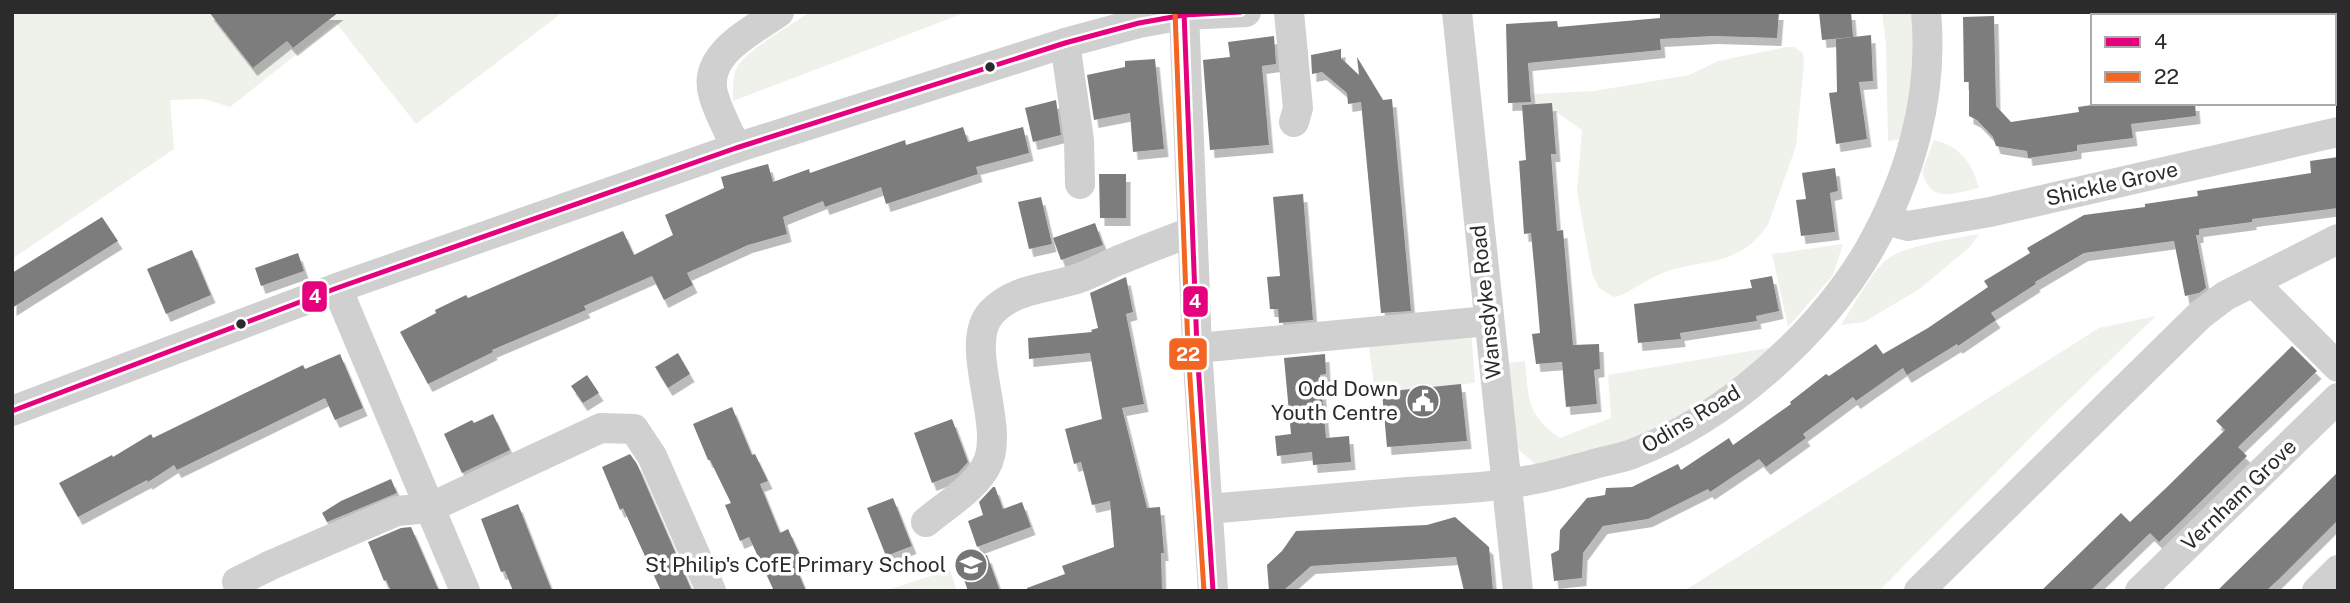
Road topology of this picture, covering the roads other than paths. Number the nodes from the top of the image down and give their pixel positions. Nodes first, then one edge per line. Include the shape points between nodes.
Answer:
1 (779, 12) edge
2 (1246, 12) edge
3 (1289, 12) edge
4 (1457, 12) edge
5 (1926, 12) edge
6 (1184, 14) edge
7 (1065, 43) junction
8 (1294, 122) dead end
9 (2338, 132) edge
10 (736, 148) junction
11 (1080, 184) dead end
12 (1886, 220) junction
13 (1192, 232) junction
14 (2338, 239) edge
15 (2253, 282) junction
16 (337, 288) junction
17 (1488, 321) junction
18 (1197, 348) junction
19 (2338, 367) edge
20 (2338, 398) edge
21 (12, 411) edge
22 (1506, 484) junction
23 (429, 508) junction
24 (1208, 509) junction
25 (926, 522) dead end
26 (2338, 570) edge
27 (237, 582) dead end
28 (465, 591) edge
29 (711, 591) edge
30 (1213, 591) edge
31 (1518, 591) edge
32 (1919, 591) edge
33 (2140, 591) edge
34 (2316, 591) edge

1 - 10 street via 719,57 710,79
2 - 6 street
3 - 8 street via 1298,108
4 - 17 street, Wansdyke Road
5 - 12 street, Odins Road via 1926,77 1918,126 1909,164
6 - 7 street
6 - 13 street
7 - 10 street
7 - 11 street via 1079,140
9 - 12 street, Shickle Grove via 1979,214 1908,226
10 - 16 street
12 - 22 street, Odins Road via 1834,301 1797,344 1748,386 1668,437 1631,454
13 - 18 street
13 - 25 street via 1074,280 1021,293 990,315 982,341 991,455 975,480
14 - 15 street
15 - 19 street
15 - 32 street via 2200,315
16 - 21 street
16 - 23 street
17 - 18 street
17 - 22 street, Wansdyke Road
18 - 24 street
20 - 33 street, Vernham Grove
22 - 24 street, Odins Road
22 - 31 street, Wansdyke Road
23 - 27 street via 397,511
23 - 28 street
23 - 29 street via 601,428 634,429 652,456
24 - 30 street
26 - 34 street

